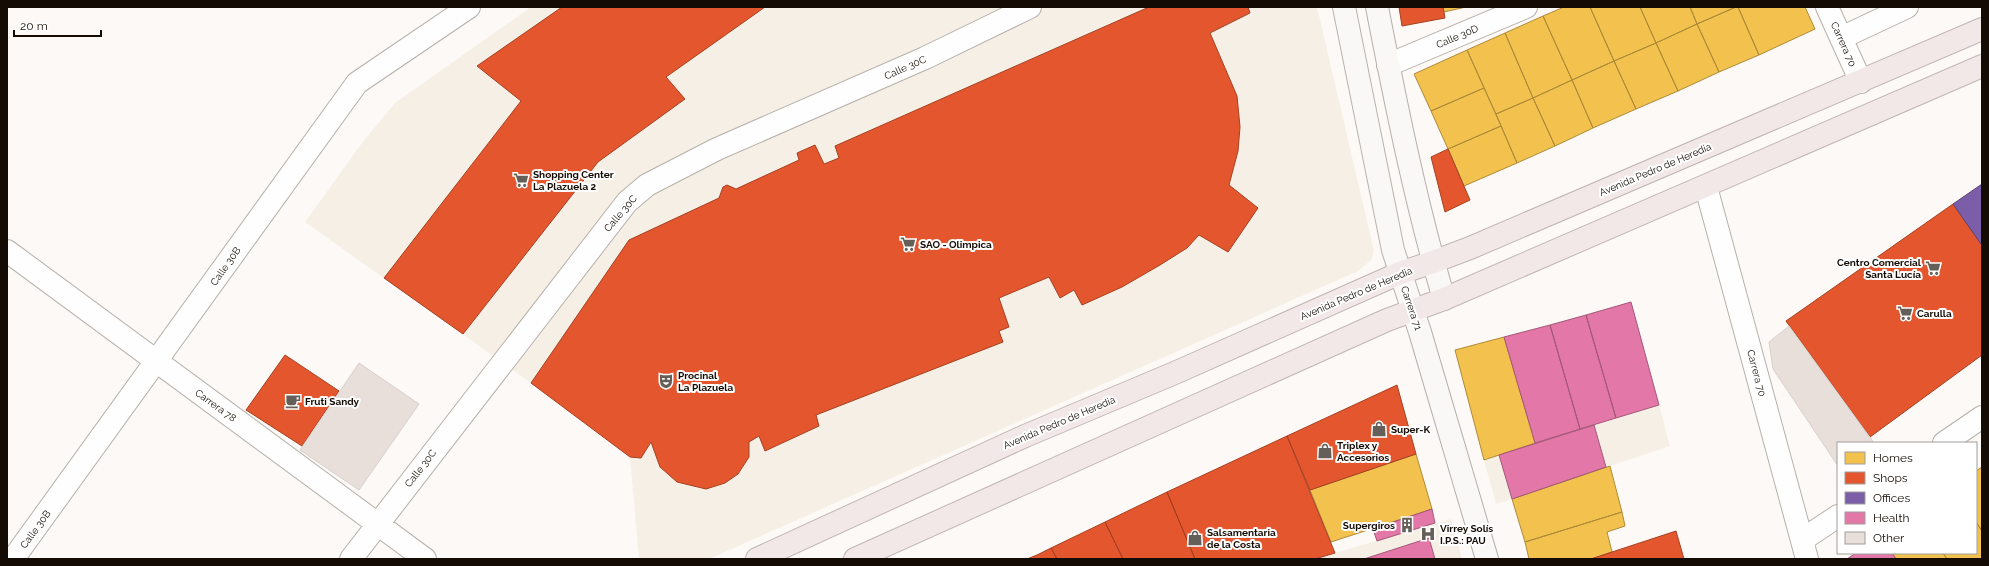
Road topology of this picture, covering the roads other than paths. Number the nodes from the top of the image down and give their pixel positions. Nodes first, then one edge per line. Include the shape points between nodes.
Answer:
1 (469, 7) edge
2 (1030, 7) edge
3 (1344, 7) edge
4 (1378, 7) edge
5 (1526, 7) edge
6 (1827, 7) edge
7 (1907, 7) edge
8 (1982, 29) edge
9 (1841, 38) junction
10 (1388, 65) junction
11 (1982, 66) edge
12 (1860, 82) junction
13 (1706, 187) junction
14 (7, 251) edge
15 (1433, 262) junction
16 (1400, 273) junction
17 (1444, 299) junction
18 (1413, 311) junction
19 (157, 361) junction
20 (1982, 417) edge
21 (1945, 442) edge
22 (1837, 517) edge
23 (377, 523) junction
24 (1804, 549) edge
25 (13, 559) edge
26 (351, 559) edge
27 (425, 559) edge
28 (757, 559) edge
29 (855, 559) edge
30 (1487, 559) edge

1 - 19 street, Calle 30B via 357,83
2 - 23 street, Calle 30C via 925,58 717,149 647,185 626,202
3 - 16 street, Carrera 71 via 1393,250
4 - 10 street
5 - 10 street, Calle 30D
6 - 9 street, Carrera 70
7 - 9 street
8 - 12 highway, Avenida Pedro de Heredia
9 - 12 street, Carrera 70
10 - 15 street
11 - 13 highway
12 - 15 highway, Avenida Pedro de Heredia
13 - 17 highway
13 - 24 street, Carrera 70
14 - 19 street, Carrera 78
15 - 16 highway, Avenida Pedro de Heredia
15 - 17 street
16 - 18 street, Carrera 71
16 - 28 highway, Avenida Pedro de Heredia via 1025,436
17 - 18 highway
18 - 29 highway via 1380,323
18 - 30 street, Carrera 71
19 - 23 street, Carrera 78
19 - 25 street, Calle 30B
20 - 21 street
22 - 24 street
23 - 26 street, Calle 30C
23 - 27 street, Carrera 78

